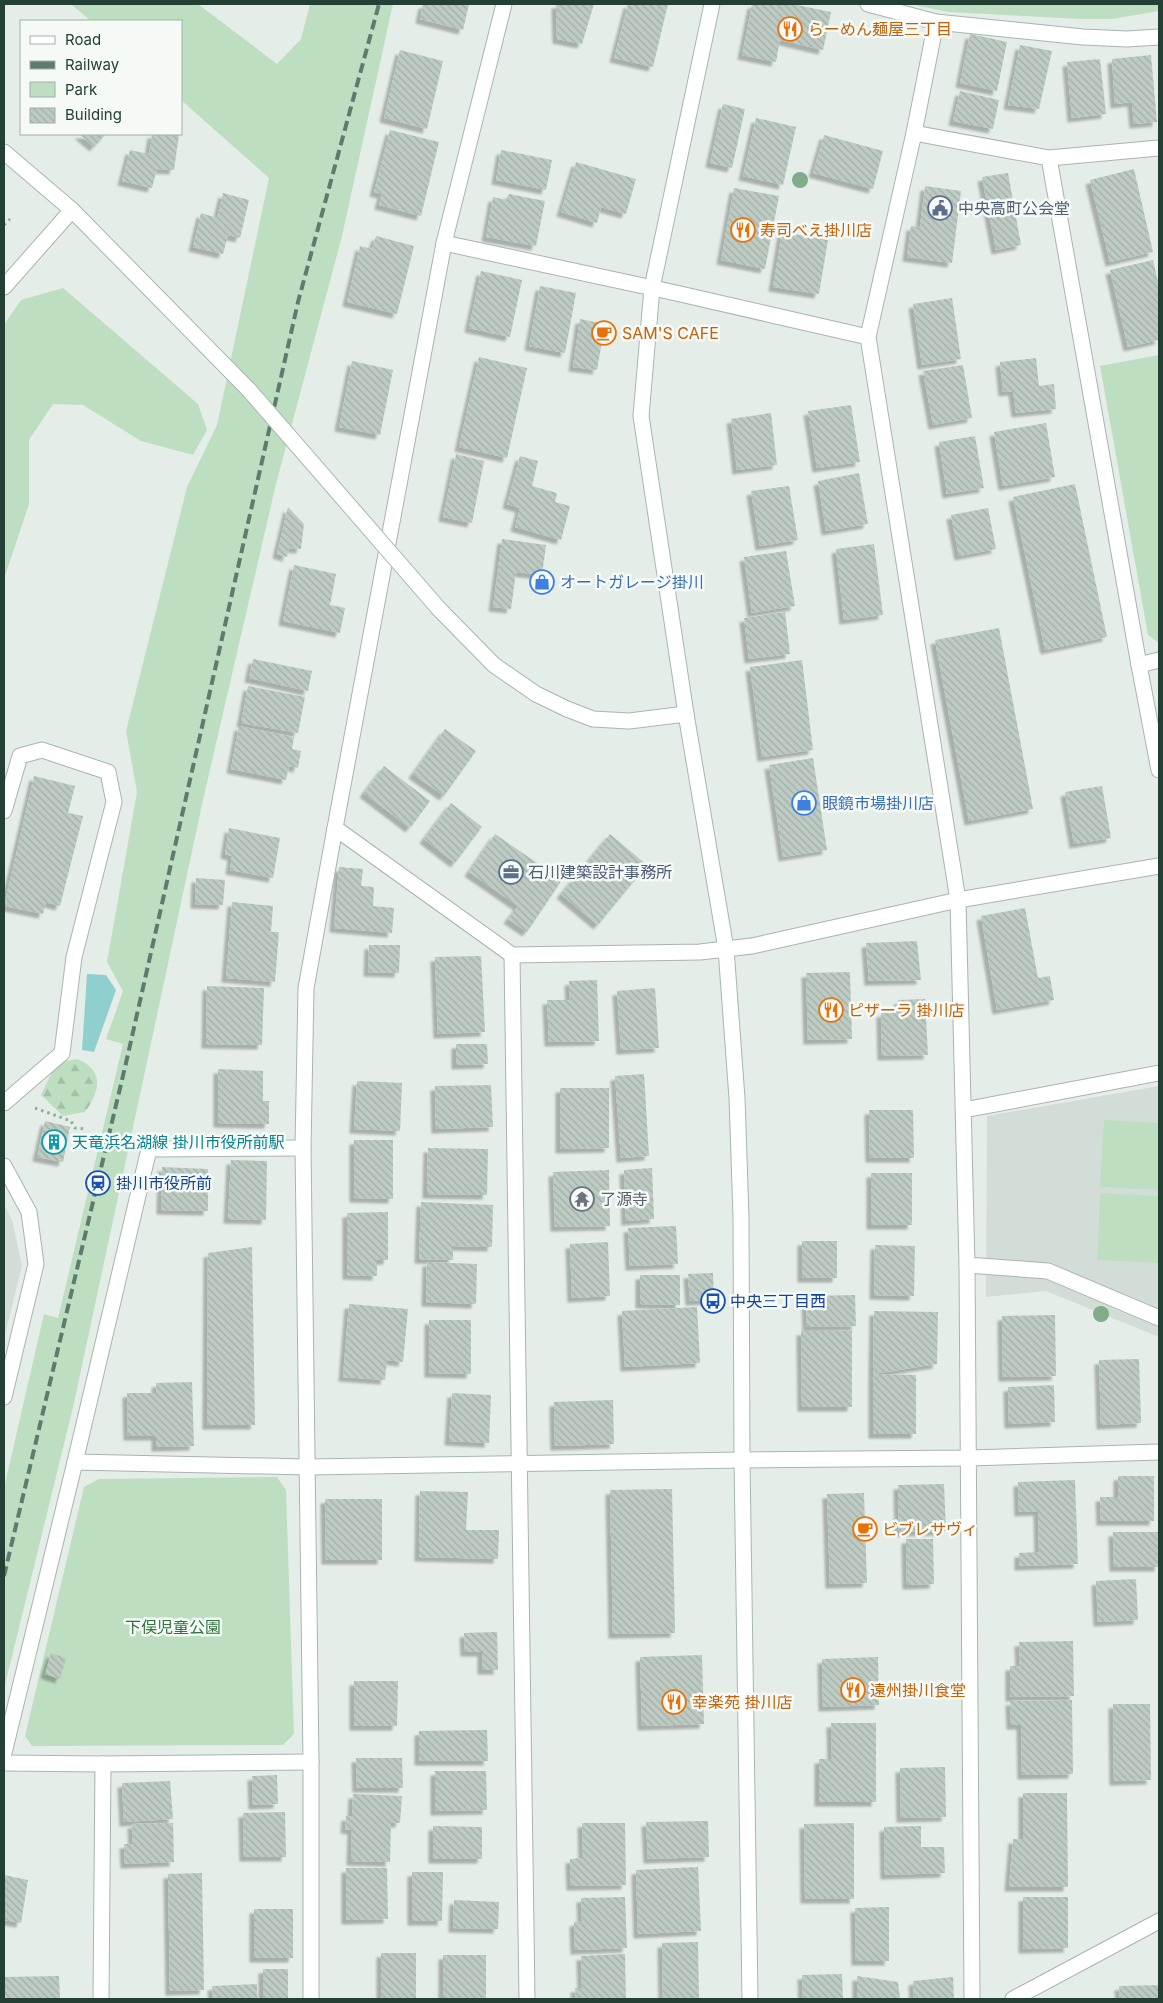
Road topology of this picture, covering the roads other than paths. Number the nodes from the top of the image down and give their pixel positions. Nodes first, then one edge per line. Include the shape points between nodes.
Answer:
1 (504, 4) edge
2 (712, 4) edge
3 (868, 4) edge
4 (936, 22) junction
5 (1159, 38) edge
6 (914, 133) junction
7 (1159, 148) edge
8 (4, 152) edge
9 (1049, 158) junction
10 (72, 210) junction
11 (444, 243) junction
12 (4, 287) edge
13 (652, 288) junction
14 (868, 337) junction
15 (1159, 660) edge
16 (1138, 665) junction
17 (686, 714) junction
18 (1159, 770) edge
19 (4, 811) edge
20 (336, 828) junction
21 (1158, 870) edge
22 (958, 900) junction
23 (726, 949) junction
24 (512, 955) junction
25 (1159, 1073) edge
26 (4, 1103) edge
27 (964, 1110) junction
28 (303, 1148) junction
29 (4, 1166) edge
30 (967, 1265) junction
31 (1159, 1318) edge
32 (4, 1397) edge
33 (1159, 1452) edge
34 (969, 1458) junction
35 (742, 1460) junction
36 (75, 1462) junction
37 (519, 1463) junction
38 (308, 1467) junction
39 (4, 1754) edge
40 (311, 1762) junction
41 (4, 1763) edge
42 (103, 1764) junction
43 (1159, 1921) edge
44 (101, 1999) edge
45 (310, 1999) edge
46 (527, 1999) edge
47 (750, 1999) edge
48 (972, 1999) edge
49 (1012, 1999) edge

1 - 11 street
2 - 13 street
3 - 4 street
4 - 5 street via 1083,37
4 - 6 street
6 - 9 street
6 - 14 street
7 - 9 street
8 - 10 street
9 - 16 street
10 - 12 street
10 - 17 street, bridge via 250,390 439,609 494,666 536,694 593,718 629,721
11 - 13 street
11 - 20 street
13 - 14 street
13 - 17 street via 641,416
14 - 22 street
15 - 16 street
16 - 18 street
17 - 23 street
19 - 26 street via 20,756 42,750 108,772 114,802 74,957 62,1053
20 - 24 street
20 - 28 street via 306,988
21 - 22 street
22 - 23 street
22 - 27 street
23 - 24 street
23 - 35 street via 737,1098
24 - 37 street
25 - 27 street
27 - 30 street
28 - 36 street via 148,1149
28 - 38 street
29 - 32 street via 29,1212 36,1264
30 - 31 street via 1048,1271
30 - 34 street
33 - 34 street
34 - 35 street
34 - 48 street
35 - 37 street
35 - 47 street
36 - 38 street
36 - 39 street
37 - 38 street
37 - 46 street
38 - 40 street
40 - 42 street
40 - 45 street
41 - 42 street
42 - 44 street
43 - 49 street

